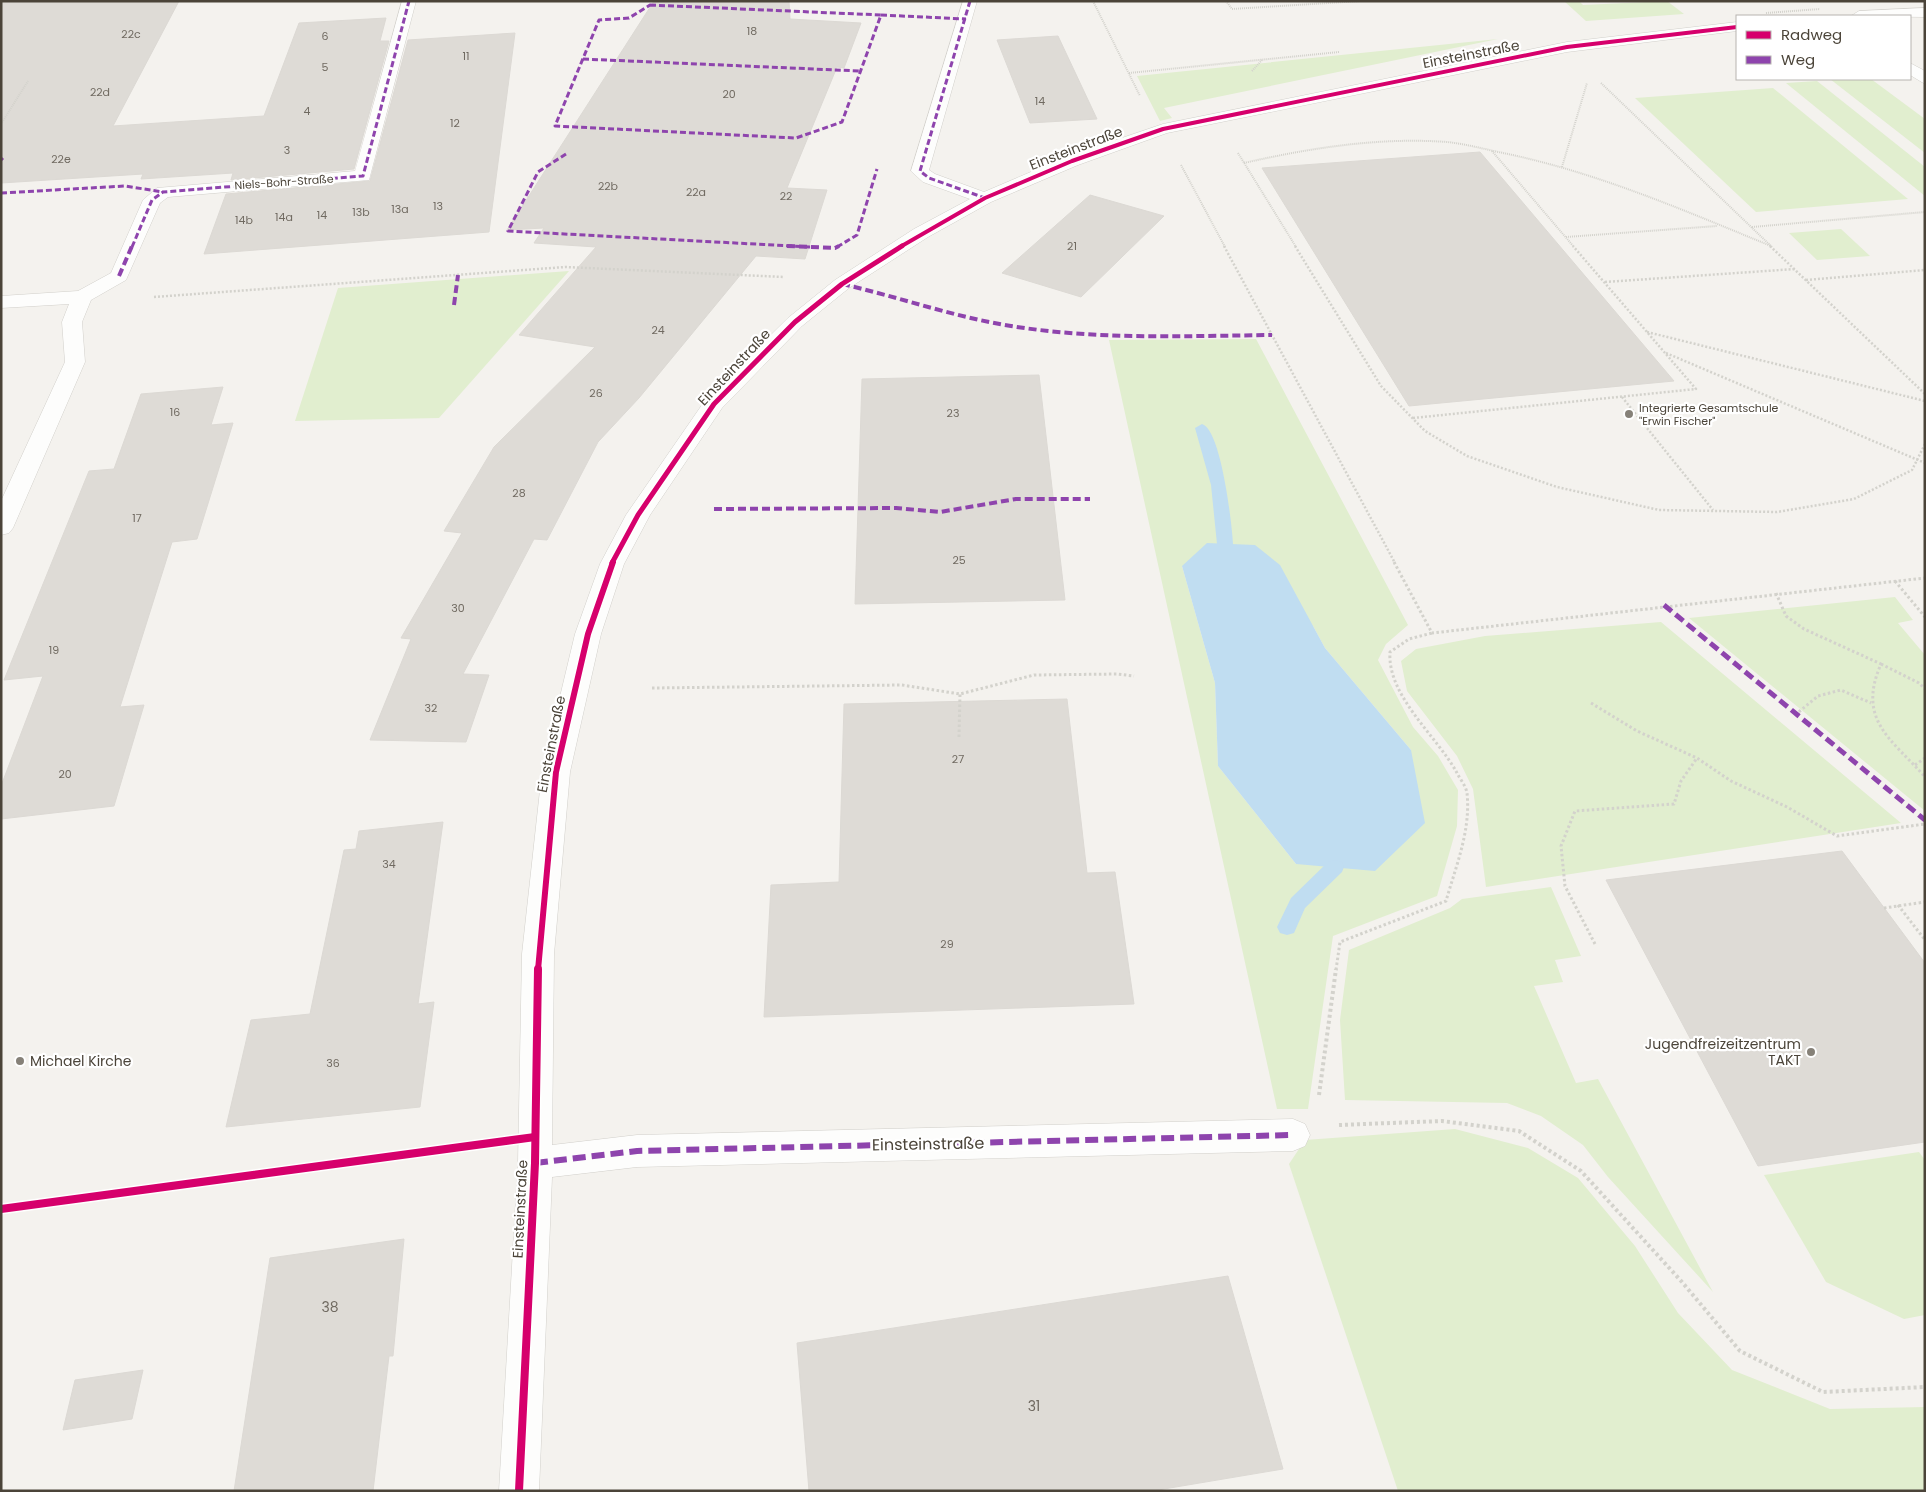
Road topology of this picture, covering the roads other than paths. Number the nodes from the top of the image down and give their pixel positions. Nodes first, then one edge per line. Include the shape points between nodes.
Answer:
1 (409, 1) edge
2 (970, 1) edge
3 (1925, 12) edge
4 (1876, 15) edge
5 (1736, 27) edge
6 (1911, 69) edge
7 (1925, 79) edge
8 (984, 198) junction
9 (82, 297) junction
10 (1, 302) edge
11 (1, 528) edge
12 (1304, 1130) road end
13 (535, 1163) junction
14 (519, 1491) edge

1 - 9 street, Niels-Bohr-Straße via 363,176 163,192 152,200 118,276
2 - 8 street via 920,171 929,178
3 - 4 street
5 - 8 street, Einsteinstraße via 1567,47 1162,129 1072,161
6 - 7 street
8 - 13 street, Einsteinstraße via 921,233 842,284 794,322 714,404 638,515 612,564 588,634 556,772 538,954
9 - 10 street, Niels-Bohr-Straße
9 - 11 street via 72,322 75,362
12 - 13 street, Einsteinstraße via 637,1151
13 - 14 street, Einsteinstraße

